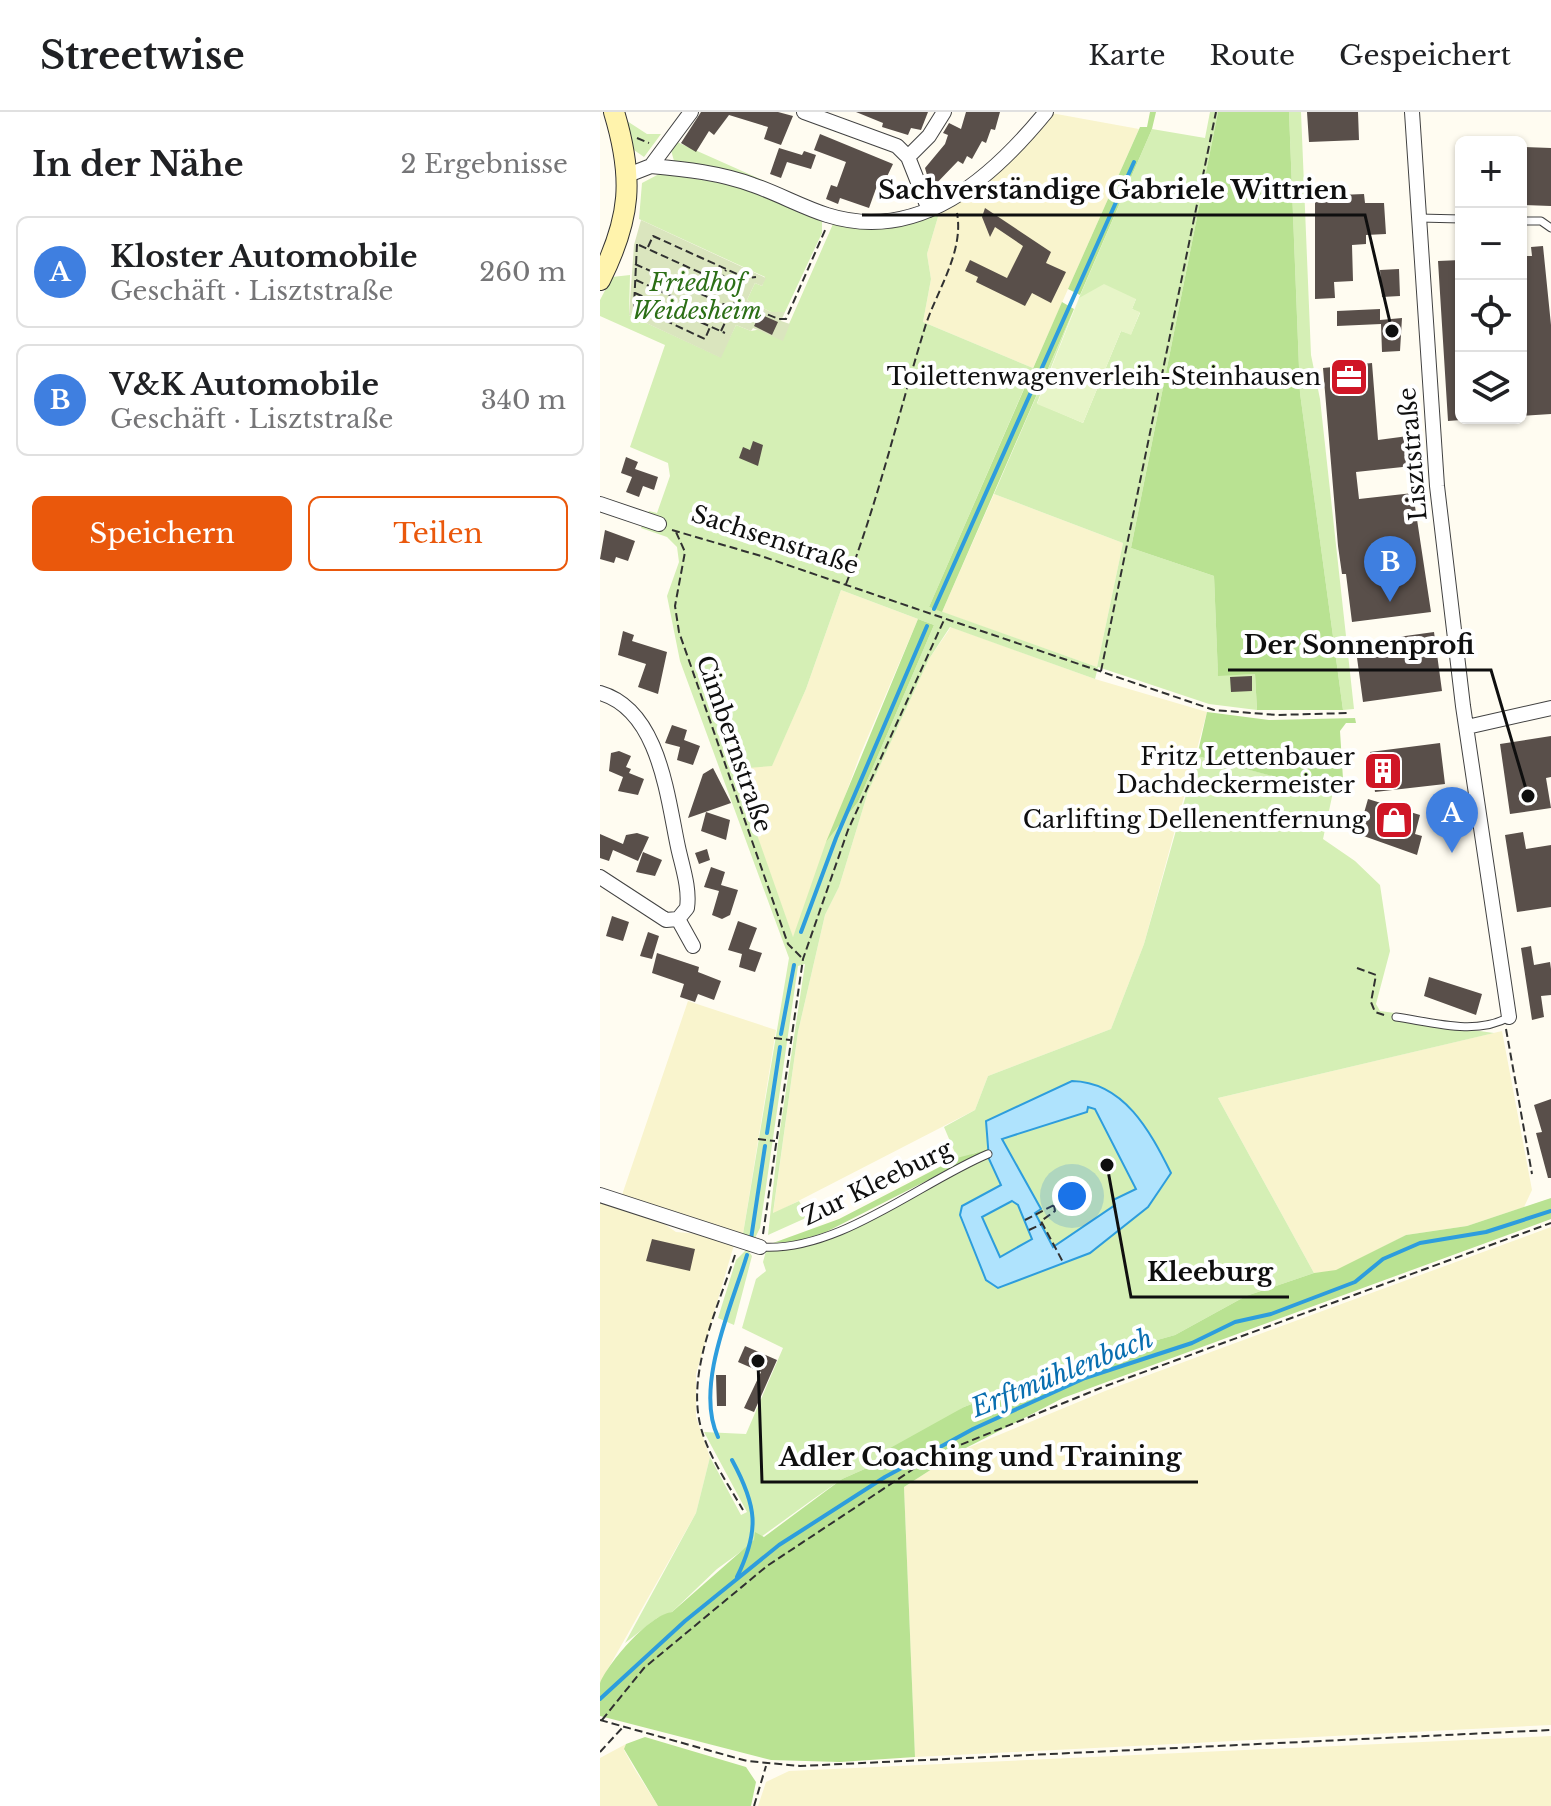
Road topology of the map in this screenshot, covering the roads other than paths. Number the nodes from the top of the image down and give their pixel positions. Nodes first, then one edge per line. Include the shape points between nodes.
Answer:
1 (691, 112) edge
2 (804, 112) edge
3 (944, 112) edge
4 (1046, 112) edge
5 (1412, 112) edge
6 (613, 117) edge
7 (908, 157) junction
8 (651, 166) junction
9 (628, 175) junction
10 (929, 210) junction
11 (1417, 218) junction
12 (1455, 219) edge
13 (1527, 221) edge
14 (1551, 228) edge
15 (600, 280) edge
16 (600, 504) edge
17 (659, 524) road end
18 (600, 693) edge
19 (1551, 708) edge
20 (1467, 727) junction
21 (600, 877) edge
22 (678, 919) junction
23 (693, 946) dead end
24 (1396, 1017) road end
25 (1509, 1017) joint
26 (988, 1154) dead end
27 (600, 1195) edge
28 (760, 1247) joint

1 - 8 street
2 - 7 street via 897,146
3 - 7 street
4 - 10 street via 1000,164
5 - 11 street, Lisztstraße
6 - 9 street
7 - 10 street
8 - 9 street
8 - 10 street via 732,179 829,216 878,222
9 - 15 street via 628,240
11 - 12 lane
11 - 20 street, Lisztstraße via 1437,486
13 - 14 lane
16 - 17 street, Sachsenstraße
18 - 22 street via 634,714 656,759 688,897
19 - 20 street
20 - 25 street, Lisztstraße
21 - 22 street via 660,918
22 - 23 street
24 - 25 lane via 1469,1027
26 - 28 lane, Zur Kleeburg via 845,1228 804,1243
27 - 28 street, Zur Kleeburg

